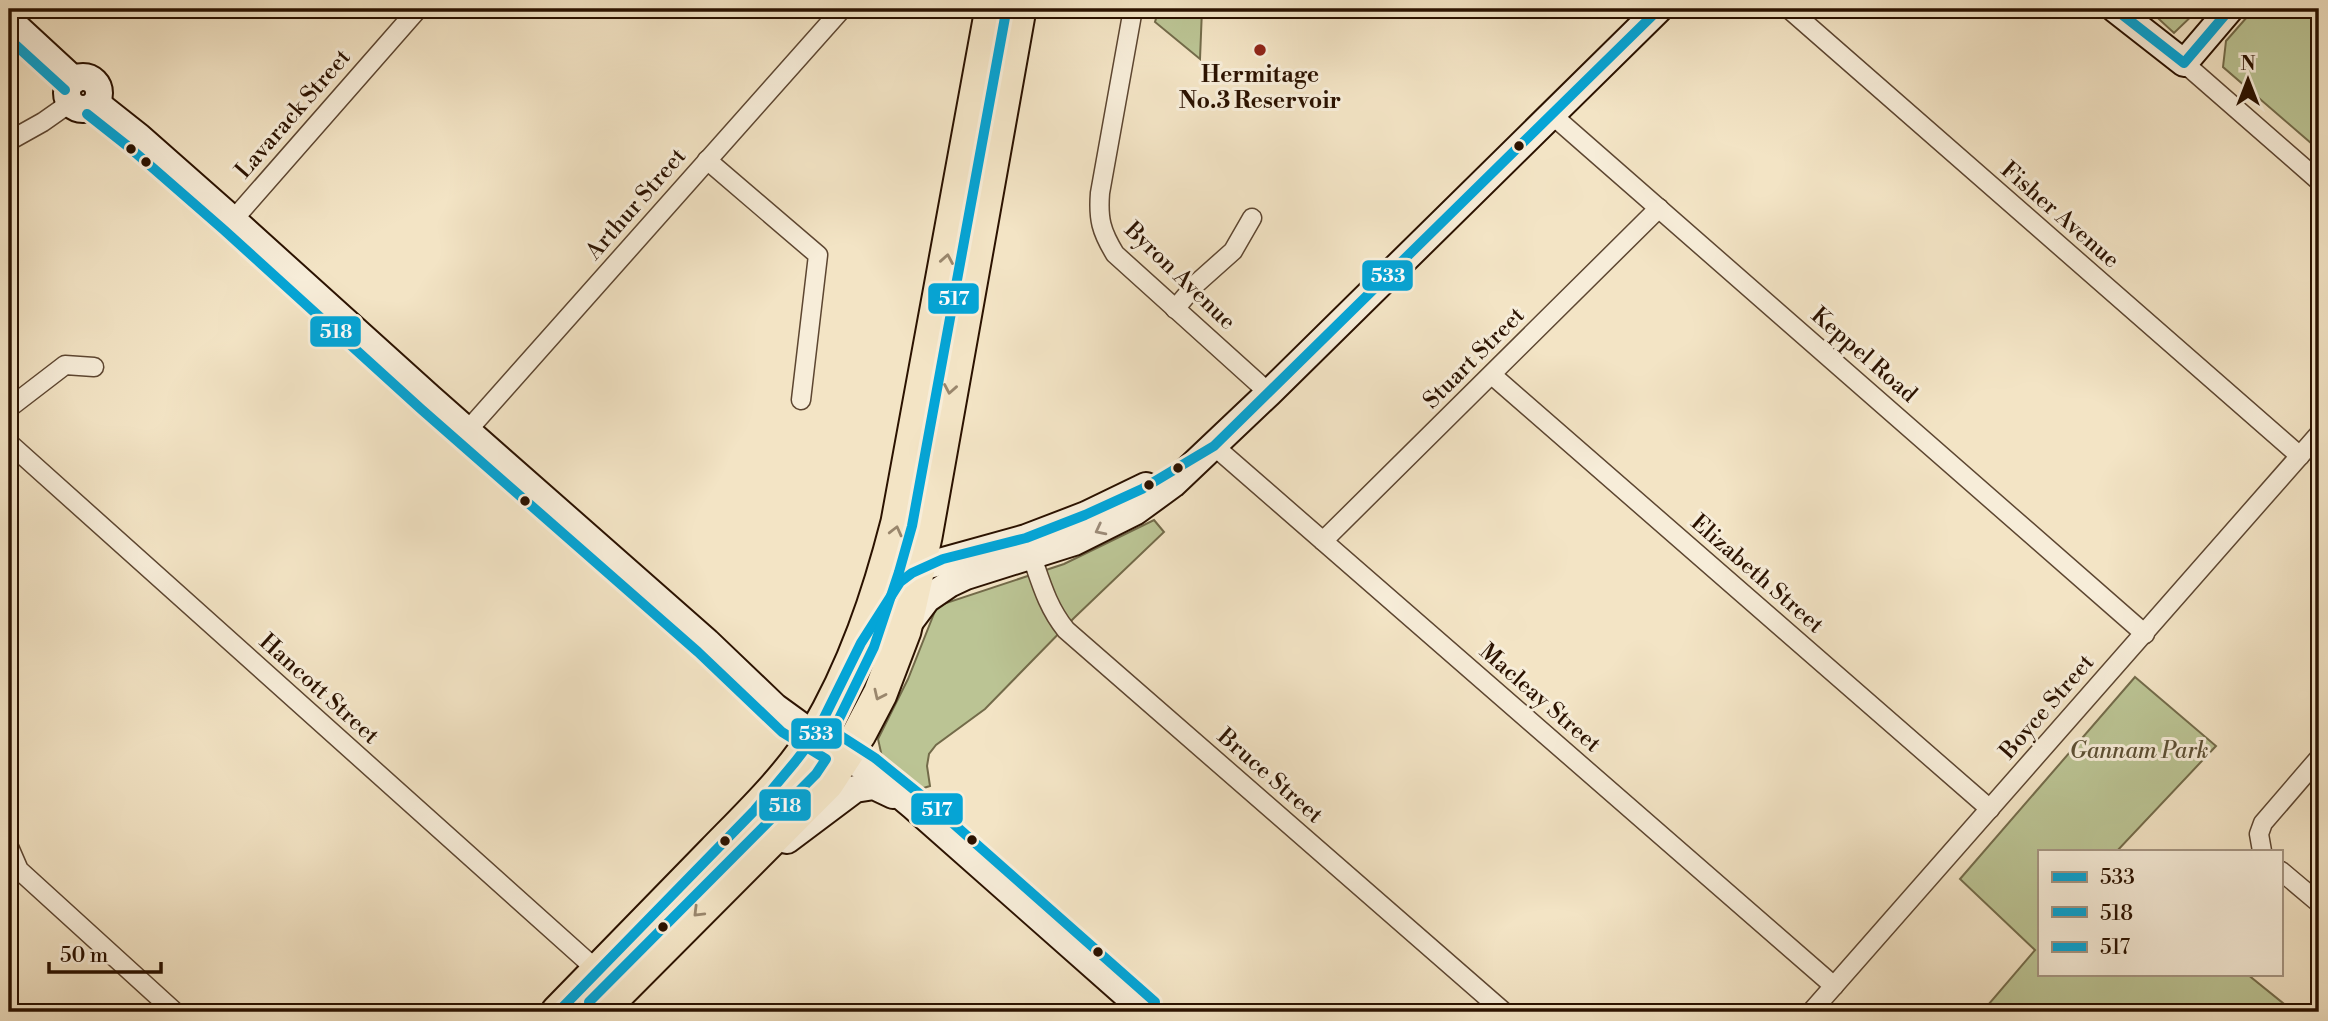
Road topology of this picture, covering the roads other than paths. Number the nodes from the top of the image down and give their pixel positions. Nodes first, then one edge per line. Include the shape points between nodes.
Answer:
1 (418, 9) edge
2 (842, 9) edge
3 (992, 9) edge
4 (1019, 9) edge
5 (1133, 9) edge
6 (1658, 9) edge
7 (1789, 9) edge
8 (2115, 9) edge
9 (2212, 9) edge
10 (2230, 9) edge
11 (9, 20) edge
12 (2178, 59) junction
13 (72, 91) junction
14 (1551, 114) junction
15 (9, 141) edge
16 (707, 160) junction
17 (2319, 181) edge
18 (1659, 208) junction
19 (1252, 218) dead end
20 (233, 220) junction
21 (1175, 309) junction
22 (94, 368) dead end
23 (1492, 375) junction
24 (1269, 393) junction
25 (801, 400) dead end
26 (9, 408) edge
27 (467, 431) junction
28 (2319, 434) edge
29 (9, 443) edge
30 (1214, 446) junction
31 (2300, 456) junction
32 (1323, 541) junction
33 (1029, 547) junction
34 (918, 569) junction
35 (904, 631) junction
36 (2145, 634) junction
37 (861, 643) junction
38 (815, 736) junction
39 (845, 755) junction
40 (2319, 758) edge
41 (913, 806) junction
42 (1990, 810) junction
43 (9, 847) edge
44 (2262, 850) edge
45 (738, 871) junction
46 (2282, 873) edge
47 (2319, 903) edge
48 (598, 971) junction
49 (1834, 986) junction
50 (175, 1012) edge
51 (558, 1012) edge
52 (599, 1012) edge
53 (1146, 1012) edge
54 (1504, 1012) edge
55 (1811, 1012) edge

1 - 20 street, Lavarack Street
2 - 16 street, Arthur Street
37 -> 3 highway via 898,522
4 -> 34 highway
5 - 21 street, Byron Avenue via 1099,215 1115,254
6 - 14 street
7 - 31 street, Fisher Avenue
8 - 12 street
9 - 12 street
10 - 12 street
11 - 13 street
12 - 17 street
13 - 15 street via 43,122
13 - 20 street via 76,108 96,103
14 - 18 street, Keppel Road
14 - 24 street
16 - 25 street via 817,256
16 - 27 street, Arthur Street
18 - 23 street, Stuart Street
18 - 36 street, Keppel Road
19 - 21 street via 1233,251
20 - 27 street
21 - 24 street, Byron Avenue
22 - 26 street via 65,365
23 - 32 street, Stuart Street
23 - 42 street, Elizabeth Street
24 - 30 street
27 - 38 street via 775,707
28 - 31 street, Boyce Street
29 - 48 street, Hancott Street
30 - 32 street, Macleay Street
30 - 33 street via 1136,511 1074,542
31 - 36 street, Boyce Street
32 - 49 street, Macleay Street
33 - 34 street
33 - 35 street via 949,584 927,599
33 - 54 street, Bruce Street via 1047,601 1066,630
34 - 35 highway
34 - 37 highway via 901,582
35 -> 39 highway via 880,694
36 - 42 street, Boyce Street
37 - 38 highway
38 - 39 highway
38 - 48 highway via 754,811
39 - 41 street
39 - 45 highway via 827,783
40 - 44 street via 2263,823 2259,834
41 - 45 street via 874,786 855,789
41 - 53 street
42 - 49 street, Boyce Street
43 - 50 street via 19,870
45 -> 52 highway
46 - 47 street
48 - 51 highway
49 - 55 street, Boyce Street

